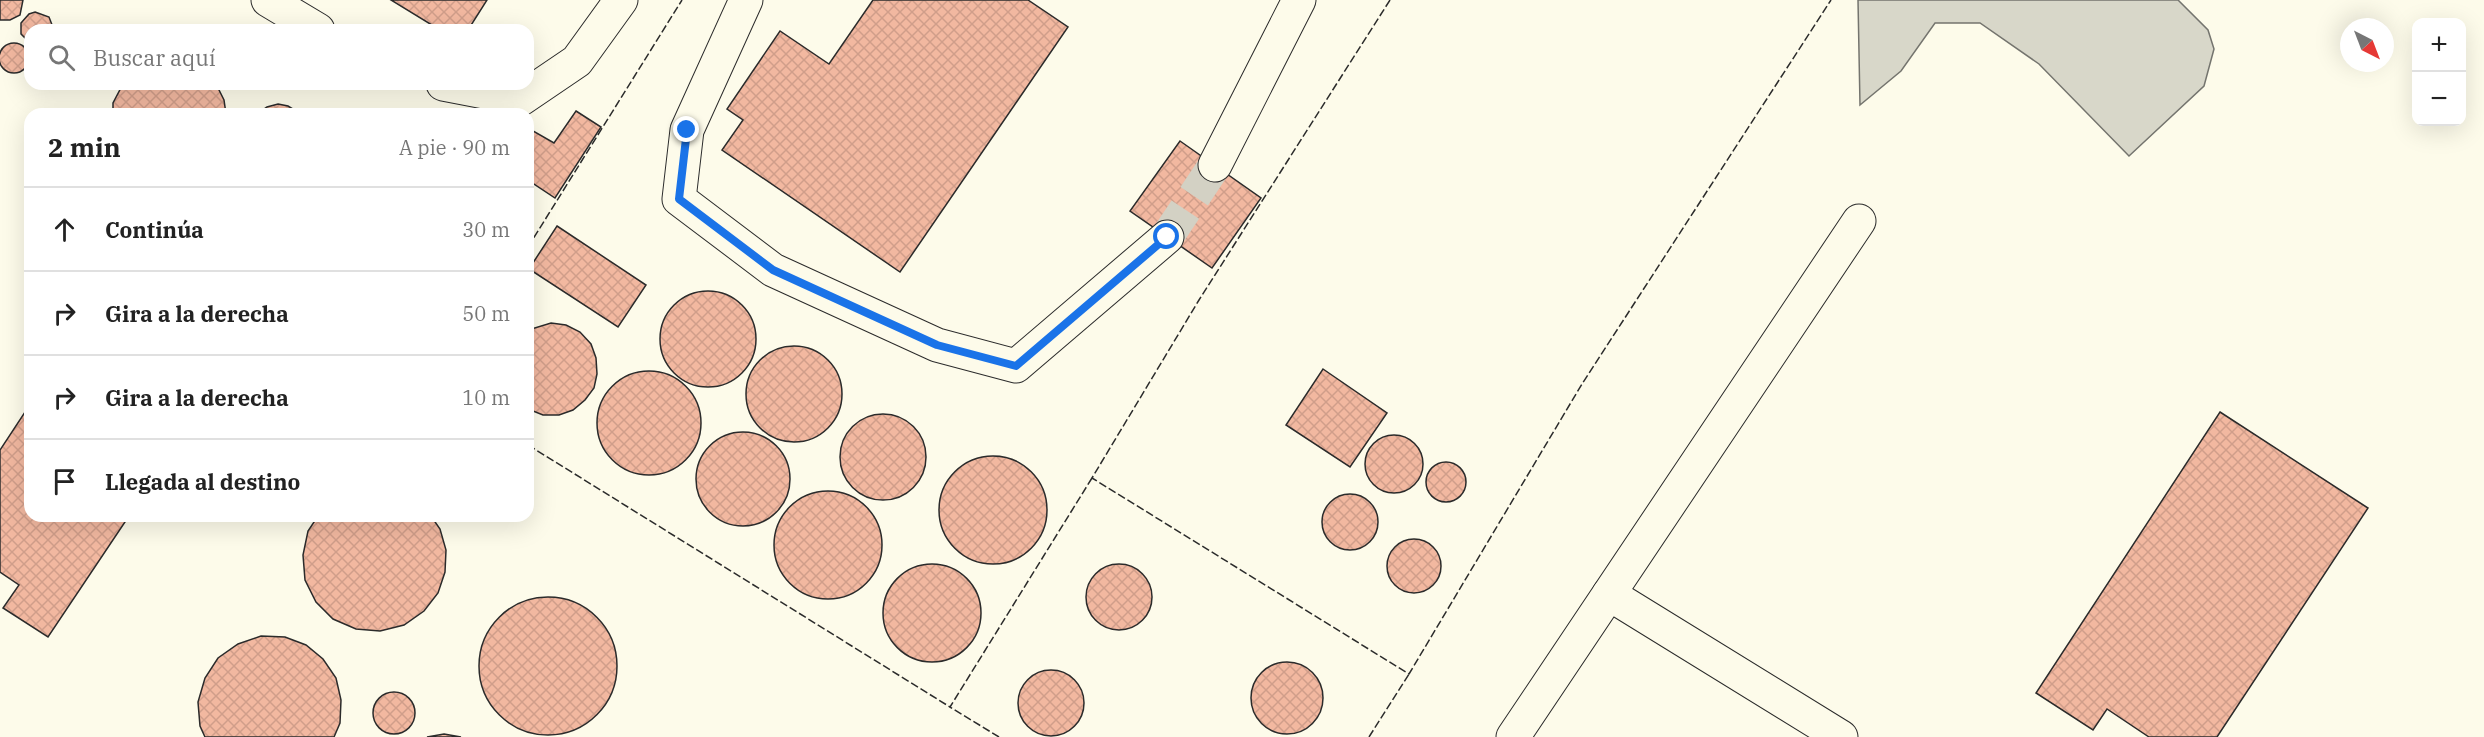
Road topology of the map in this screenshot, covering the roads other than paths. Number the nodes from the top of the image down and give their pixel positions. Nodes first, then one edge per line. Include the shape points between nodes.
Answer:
1 (268, 0) edge
2 (621, 0) edge
3 (746, 0) edge
4 (1299, 0) edge
5 (308, 24) edge
6 (474, 90) edge
7 (1215, 165) tunnel mouth
8 (1859, 221) dead end
9 (1167, 237) tunnel mouth
10 (1609, 594) junction
11 (1513, 737) edge
12 (1841, 737) edge

1 - 5 lane
2 - 6 lane via 577,61 521,99
3 - 9 lane via 687,130 679,199 773,270 937,345 1016,366
4 - 7 lane
8 - 10 lane
10 - 11 lane
10 - 12 lane

